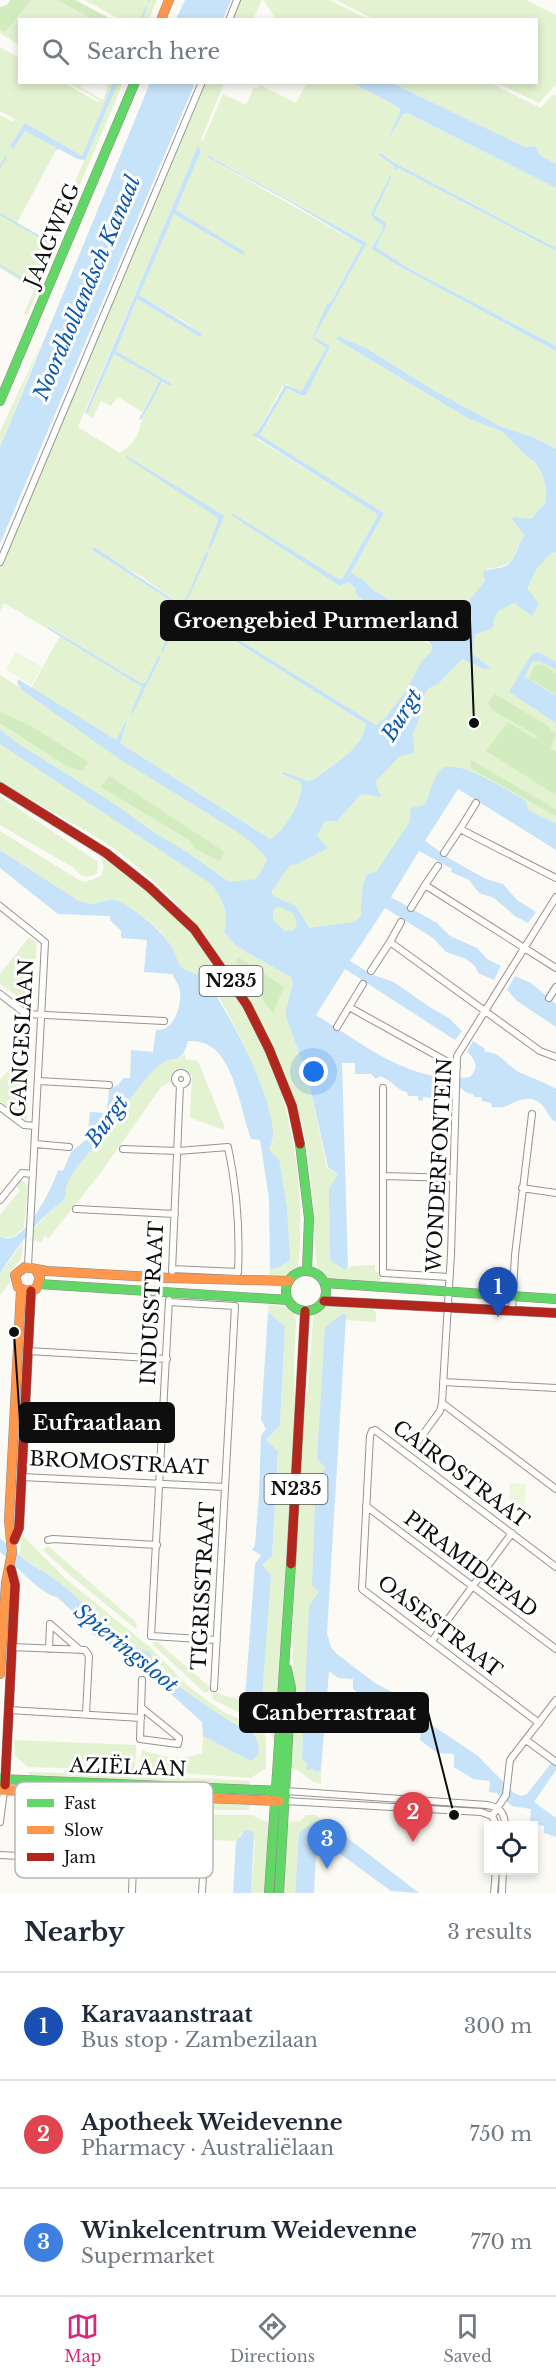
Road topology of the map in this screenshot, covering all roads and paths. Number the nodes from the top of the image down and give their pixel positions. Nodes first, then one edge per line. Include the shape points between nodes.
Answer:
1 (169, 0) edge
2 (237, 0) edge
3 (162, 18) edge
4 (230, 18) edge
5 (134, 84) edge
6 (201, 84) edge
7 (0, 401) edge
8 (0, 562) edge
9 (0, 787) edge
10 (476, 802) dead end
11 (460, 830) junction
12 (444, 853) dead end
13 (438, 866) dead end
14 (556, 878) edge
15 (425, 885) junction
16 (556, 897) edge
17 (0, 906) edge
18 (411, 908) dead end
19 (401, 922) dead end
20 (390, 942) junction
21 (524, 949) junction
22 (556, 968) edge
23 (371, 970) dead end
24 (363, 984) dead end
25 (556, 987) edge
26 (0, 994) edge
27 (549, 998) dead end
28 (349, 1007) junction
29 (485, 1011) junction
30 (40, 1016) junction
31 (164, 1021) dead end
32 (337, 1027) dead end
33 (556, 1057) edge
34 (457, 1067) junction
35 (39, 1082) junction
36 (109, 1085) dead end
37 (180, 1085) dead end
38 (383, 1088) dead end
39 (0, 1107) edge
40 (532, 1114) dead end
41 (35, 1126) junction
42 (35, 1144) junction
43 (69, 1147) dead end
44 (123, 1149) dead end
45 (178, 1151) junction
46 (33, 1174) junction
47 (384, 1176) junction
48 (453, 1178) junction
49 (522, 1188) junction
50 (556, 1193) edge
51 (0, 1200) edge
52 (76, 1209) dead end
53 (175, 1214) junction
54 (32, 1268) junction
55 (307, 1270) junction
56 (171, 1273) junction
57 (449, 1277) junction
58 (289, 1281) junction
59 (325, 1283) junction
60 (39, 1284) junction
61 (26, 1290) junction
62 (448, 1292) junction
63 (512, 1296) junction
64 (170, 1298) junction
65 (556, 1299) edge
66 (288, 1300) junction
67 (324, 1301) junction
68 (447, 1308) junction
69 (512, 1310) junction
70 (305, 1311) junction
71 (556, 1313) edge
72 (17, 1350) junction
73 (28, 1351) junction
74 (167, 1359) junction
75 (442, 1382) junction
76 (556, 1388) edge
77 (442, 1403) junction
78 (98, 1407) dead end
79 (25, 1413) junction
80 (98, 1417) junction
81 (164, 1420) junction
82 (375, 1430) joint
83 (416, 1444) dead end
84 (11, 1476) junction
85 (22, 1477) junction
86 (161, 1483) junction
87 (225, 1487) junction
88 (556, 1490) edge
89 (366, 1506) junction
90 (512, 1533) junction
91 (48, 1540) dead end
92 (13, 1543) junction
93 (157, 1545) junction
94 (556, 1567) edge
95 (7, 1583) edge
96 (474, 1587) junction
97 (217, 1641) junction
98 (432, 1641) junction
99 (7, 1647) junction
100 (49, 1649) junction
101 (556, 1649) edge
102 (80, 1650) junction
103 (0, 1674) edge
104 (142, 1680) dead end
105 (214, 1688) dead end
106 (556, 1700) edge
107 (142, 1708) junction
108 (4, 1709) edge
109 (86, 1714) junction
110 (141, 1718) junction
111 (539, 1722) junction
112 (526, 1740) junction
113 (554, 1761) edge
114 (3, 1780) edge
115 (38, 1782) edge
116 (2, 1791) edge
117 (213, 1792) edge
118 (213, 1795) edge
119 (280, 1796) junction
120 (427, 1801) junction
121 (392, 1803) junction
122 (462, 1807) junction
123 (498, 1808) junction
124 (427, 1809) junction
125 (492, 1816) junction
126 (494, 1821) edge
127 (504, 1821) edge
128 (0, 1822) edge
129 (0, 1855) edge
130 (15, 1856) edge
131 (496, 1875) edge
132 (503, 1875) edge
133 (132, 1878) edge
134 (203, 1878) edge
135 (132, 1893) edge
136 (202, 1893) edge
137 (269, 1893) edge
138 (279, 1893) edge
139 (494, 1893) edge
140 (502, 1893) edge

1 - 3 main road
2 - 4 street
5 - 7 main road, JAAGWEG
6 - 8 street
9 - 55 main road, N235 via 106,853 149,887 194,929 247,1005 292,1106 309,1218
10 - 11 street
11 - 12 street
11 - 14 street
13 - 15 street
15 - 18 street
15 - 21 street
16 - 21 street, WONDERFONTEIN
17 - 30 street, GANGESLAAN via 45,942
19 - 20 street
20 - 23 street
20 - 29 street
21 - 22 street
21 - 29 street, WONDERFONTEIN
24 - 28 street
25 - 27 street
26 - 30 street via 26,1014
28 - 32 street
28 - 34 street
29 - 33 street via 540,1051
29 - 34 street, WONDERFONTEIN via 457,1056
30 - 31 street
30 - 35 street, GANGESLAAN
34 - 48 street, WONDERFONTEIN
35 - 36 street
35 - 41 street, GANGESLAAN
37 - 45 street, INDUSSTRAAT
38 - 47 street
39 - 41 street via 24,1125
40 - 49 street
41 - 42 street, GANGESLAAN
42 - 43 street
42 - 46 street, GANGESLAAN
44 - 45 street
45 - 53 street, INDUSSTRAAT
45 - 56 street via 228,1147 240,1239 238,1272
46 - 51 street via 22,1173
46 - 54 street, GANGESLAAN via 29,1242
47 - 48 street
47 - 57 street via 383,1273
48 - 57 street, WONDERFONTEIN
49 - 50 street
49 - 63 street
52 - 53 street
53 - 56 street, INDUSSTRAAT
54 - 56 main road
54 - 60 main road via 40,1274
54 - 61 main road via 20,1269 15,1275 16,1284
55 - 58 main road via 296,1273
55 - 59 main road via 318,1274
56 - 58 main road
56 - 64 main road, INDUSSTRAAT
57 - 62 street, WONDERFONTEIN
58 - 66 main road
59 - 62 main road
59 - 67 main road
60 - 61 main road
60 - 64 main road
61 - 72 main road
61 - 73 main road
62 - 63 main road
62 - 68 street, WONDERFONTEIN
63 - 65 main road
63 - 69 street
64 - 66 main road
64 - 74 street, INDUSSTRAAT
64 - 87 street, TIGRISSTRAAT via 235,1306
66 - 70 main road
67 - 68 main road
67 - 70 main road via 316,1309
68 - 69 main road
68 - 75 street, WONDERFONTEIN
69 - 71 main road
70 - 119 main road, N235 via 286,1666 291,1689
72 - 73 main road
72 - 84 main road
73 - 74 street
73 - 79 main road
74 - 81 street, INDUSSTRAAT
75 - 76 street
75 - 77 street, WONDERFONTEIN
77 - 83 street
77 - 88 street
78 - 80 street
79 - 80 street
79 - 85 main road
80 - 81 street
81 - 86 street, INDUSSTRAAT
82 - 89 street, OASESTRAAT via 370,1436
82 - 90 street, CAIROSTRAAT
84 - 85 main road, BROMOSTRAAT
84 - 92 main road via 9,1520
85 - 86 street, BROMOSTRAAT
85 - 92 main road via 19,1528
86 - 87 street, BROMOSTRAAT
86 - 93 street, INDUSSTRAAT
87 - 97 street, TIGRISSTRAAT
89 - 96 street, PIRAMIDEPAD
89 - 98 street, OASESTRAAT via 362,1589
90 - 94 street, CAIROSTRAAT
90 - 96 street
91 - 93 street
92 - 95 main road
93 - 97 street, INDUSSTRAAT via 151,1636
95 - 99 main road
96 - 98 street
96 - 101 street, PIRAMIDEPAD
97 - 105 street, TIGRISSTRAAT
98 - 111 street, OASESTRAAT
99 - 100 street
99 - 103 main road
99 - 108 main road
100 - 102 street
100 - 102 street via 50,1624
102 - 109 street via 89,1656
104 - 107 street
106 - 111 street
107 - 110 street
107 - 110 street via 178,1738 178,1744 140,1739
108 - 109 street
108 - 114 main road
109 - 110 street
111 - 112 street
112 - 113 street
112 - 123 street via 509,1763 504,1800
114 - 115 main road, AZIËLAAN
114 - 116 main road
116 - 128 street
117 - 119 main road, AZIËLAAN
118 - 119 main road, AZIËLAAN
119 - 121 street
119 - 137 main road, N235
119 - 138 main road, N235
120 - 121 street
120 - 122 street
120 - 124 street
121 - 124 street
122 - 123 street
122 - 124 street
122 - 125 street
123 - 125 street
123 - 127 street
125 - 126 street
129 - 130 street
131 - 139 street
132 - 140 street
133 - 135 street
134 - 136 street

